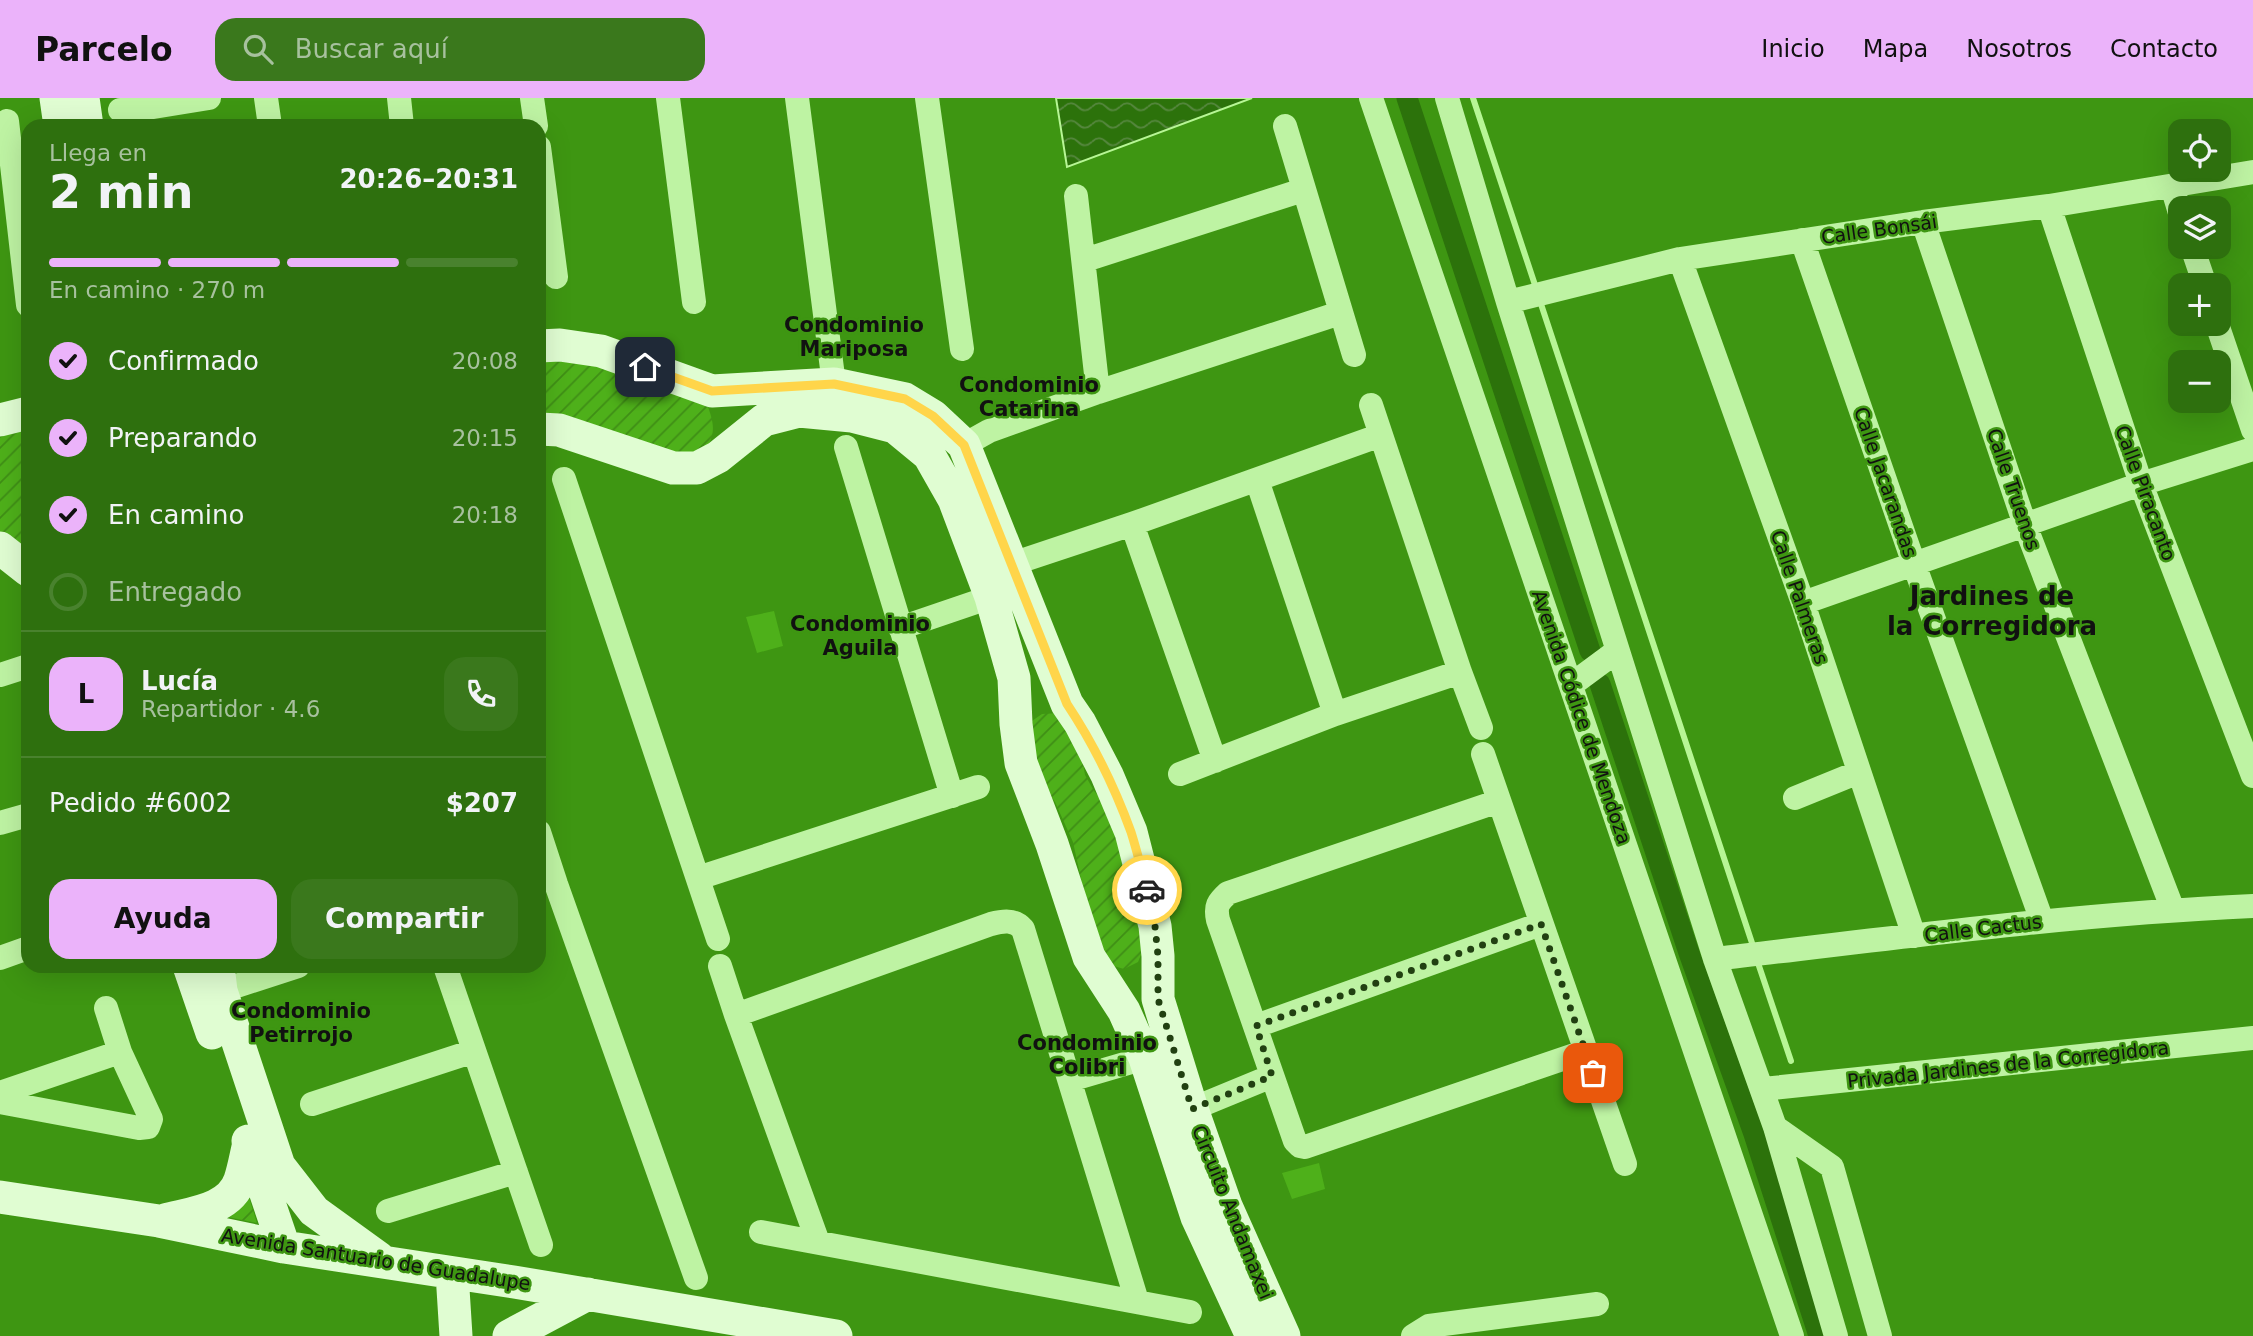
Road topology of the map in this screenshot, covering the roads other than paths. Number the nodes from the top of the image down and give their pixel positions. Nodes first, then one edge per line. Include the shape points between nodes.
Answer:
1 (56, 98) edge
2 (83, 98) edge
3 (209, 98) edge
4 (267, 98) edge
5 (399, 98) edge
6 (532, 98) edge
7 (668, 98) edge
8 (797, 98) edge
9 (927, 98) edge
10 (1371, 98) edge
11 (1447, 98) edge
12 (130, 115) edge
13 (59, 119) edge
14 (86, 119) edge
15 (269, 119) edge
16 (401, 119) edge
17 (535, 119) edge
18 (12, 120) edge
19 (1285, 126) dead end
20 (2253, 172) edge
21 (2172, 186) junction
22 (1303, 190) junction
23 (1076, 195) dead end
24 (2175, 196) edge
25 (546, 201) edge
26 (2049, 206) junction
27 (1923, 222) junction
28 (21, 224) edge
29 (1802, 240) junction
30 (1679, 259) junction
31 (1084, 260) junction
32 (556, 277) dead end
33 (694, 302) dead end
34 (1508, 302) junction
35 (1340, 313) junction
36 (2221, 336) edge
37 (546, 346) edge
38 (962, 349) dead end
39 (1354, 355) dead end
40 (834, 384) junction
41 (712, 391) junction
42 (1098, 392) junction
43 (1371, 405) dead end
44 (21, 416) edge
45 (0, 420) edge
46 (546, 429) edge
47 (2253, 430) edge
48 (1381, 435) junction
49 (976, 438) junction
50 (846, 447) dead end
51 (2253, 449) edge
52 (718, 457) junction
53 (564, 479) dead end
54 (1257, 480) junction
55 (2141, 484) junction
56 (1132, 524) junction
57 (2025, 525) junction
58 (0, 548) edge
59 (1025, 559) junction
60 (21, 564) edge
61 (1914, 564) junction
62 (991, 597) junction
63 (1802, 603) junction
64 (900, 628) junction
65 (1617, 651) junction
66 (21, 668) edge
67 (1460, 672) junction
68 (0, 676) edge
69 (1571, 685) junction
70 (1067, 704) junction
71 (1335, 714) junction
72 (1016, 724) junction
73 (1481, 728) dead end
74 (1483, 754) dead end
75 (1215, 761) junction
76 (1859, 772) junction
77 (1180, 774) dead end
78 (2253, 776) edge
79 (978, 787) dead end
80 (952, 796) junction
81 (1795, 798) dead end
82 (1499, 801) junction
83 (21, 817) edge
84 (0, 823) edge
85 (698, 878) junction
86 (547, 887) edge
87 (2253, 906) edge
88 (2173, 910) junction
89 (2042, 920) junction
90 (1541, 924) junction
91 (1914, 936) junction
92 (718, 939) dead end
93 (21, 950) edge
94 (1158, 956) junction
95 (0, 958) edge
96 (1715, 960) junction
97 (720, 966) dead end
98 (191, 973) edge
99 (252, 973) edge
100 (447, 973) edge
101 (219, 978) edge
102 (1108, 985) junction
103 (106, 1007) dead end
104 (736, 1015) junction
105 (1256, 1026) junction
106 (2253, 1038) edge
107 (474, 1051) junction
108 (1586, 1051) junction
109 (120, 1052) junction
110 (1130, 1063) junction
111 (1272, 1076) junction
112 (1070, 1080) junction
113 (1763, 1089) junction
114 (0, 1093) edge
115 (0, 1102) edge
116 (312, 1104) dead end
117 (1204, 1104) junction
118 (1775, 1127) junction
119 (249, 1143) junction
120 (1625, 1164) dead end
121 (516, 1172) junction
122 (0, 1197) edge
123 (388, 1211) dead end
124 (159, 1221) junction
125 (761, 1232) dead end
126 (818, 1242) junction
127 (541, 1245) dead end
128 (284, 1247) junction
129 (384, 1262) junction
130 (452, 1273) junction
131 (696, 1278) dead end
132 (514, 1282) junction
133 (588, 1294) junction
134 (1136, 1301) junction
135 (1597, 1304) dead end
136 (1190, 1312) dead end
137 (761, 1328) edge
138 (456, 1336) edge
139 (503, 1336) edge
140 (509, 1336) edge
141 (836, 1336) edge
142 (1252, 1336) edge
143 (1284, 1336) edge
144 (1413, 1336) edge
145 (1792, 1336) edge
146 (1836, 1336) edge
147 (1880, 1336) edge

1 - 13 street
2 - 14 street
3 - 12 street
4 - 15 street
5 - 16 street
6 - 17 street
7 - 33 street
8 - 40 street
9 - 38 street
10 - 69 street, Avenida Códice de Mendoza
11 - 34 street
18 - 28 street
19 - 22 street
20 - 21 street, Calle Bonsái
21 - 24 street
21 - 26 street, Calle Bonsái
22 - 31 street
22 - 35 street
23 - 31 street
25 - 32 street
26 - 27 street, Calle Bonsái
26 - 55 street, Calle Piracanto
27 - 29 street, Calle Bonsái
27 - 57 street, Calle Truenos
29 - 30 street, Calle Bonsái
29 - 61 street, Calle Jacarandas
30 - 34 street, Calle Bonsái
30 - 63 street, Calle Palmeras
31 - 42 street
34 - 65 street
35 - 39 street
35 - 42 street
36 - 47 street
37 - 41 street, Circuito Andamaxei via 600,351
40 - 41 street, Circuito Andamaxei
40 - 49 street, Circuito Andamaxei via 905,399
41 - 52 street via 723,405
42 - 49 street
43 - 48 street
44 - 45 street
46 - 52 street, Circuito Andamaxei via 673,468 697,468
48 - 54 street
48 - 67 street
49 - 59 street, Circuito Andamaxei
50 - 64 street
51 - 55 street
52 - 62 street, Circuito Andamaxei via 764,420 799,411 852,416 895,427 929,455 954,499
53 - 85 street
54 - 56 street
54 - 71 street
55 - 57 street
55 - 78 street, Calle Piracanto
56 - 59 street
56 - 75 street
57 - 61 street
57 - 88 street, Calle Truenos
58 - 60 street
59 - 70 street, Circuito Andamaxei
61 - 63 street
61 - 89 street, Calle Jacarandas
62 - 64 street
62 - 72 street, Circuito Andamaxei via 1014,678
63 - 76 street, Calle Palmeras
64 - 80 street
65 - 69 street
65 - 96 street
66 - 68 street
67 - 71 street
67 - 73 street
69 - 145 street, Avenida Códice de Mendoza
70 - 72 street via 1046,706
70 - 94 street, Circuito Andamaxei via 1107,775 1131,832
71 - 75 street
72 - 102 street, Circuito Andamaxei via 1021,763 1089,957
74 - 82 street
75 - 77 street
76 - 81 street
76 - 91 street, Calle Palmeras
79 - 80 street
80 - 85 street
82 - 90 street
82 - 105 street via 1228,893 1218,901 1218,920
83 - 84 street
85 - 92 street
86 - 131 street
87 - 88 street, Calle Cactus
88 - 89 street, Calle Cactus
89 - 91 street, Calle Cactus
90 - 105 street
90 - 108 street
91 - 96 street, Calle Cactus
93 - 95 street
94 - 102 street via 1135,978
94 - 117 street, Circuito Andamaxei via 1158,999
96 - 113 street
97 - 104 street
98 - 119 street
99 - 101 street
100 - 107 street
101 - 129 street via 279,1166 314,1211
102 - 110 street, Circuito Andamaxei via 1124,1011
103 - 109 street
104 - 112 street via 990,924 1013,921 1023,929
104 - 126 street
105 - 111 street
106 - 113 street, Privada Jardines de la Corregidora
107 - 116 street
107 - 121 street
108 - 111 street via 1305,1147 1295,1140
108 - 120 street
109 - 114 street
109 - 115 street via 150,1118 146,1128
110 - 112 street
110 - 142 street, Circuito Andamaxei
111 - 117 street
112 - 134 street
113 - 118 street
117 - 143 street, Circuito Andamaxei via 1226,1206
118 - 146 street
118 - 147 street via 1832,1167
119 - 124 street via 239,1183 226,1200
119 - 128 street
121 - 123 street
121 - 127 street
122 - 124 street, Avenida Santuario de Guadalupe
124 - 128 street, Avenida Santuario de Guadalupe
125 - 126 street
126 - 134 street
128 - 129 street, Avenida Santuario de Guadalupe
129 - 130 street, Avenida Santuario de Guadalupe
130 - 132 street, Avenida Santuario de Guadalupe
130 - 138 street
132 - 133 street, Avenida Santuario de Guadalupe
132 - 139 street
133 - 137 street, Avenida Santuario de Guadalupe
133 - 140 street
134 - 136 street
135 - 144 street via 1429,1326
137 - 141 street, Avenida Santuario de Guadalupe

